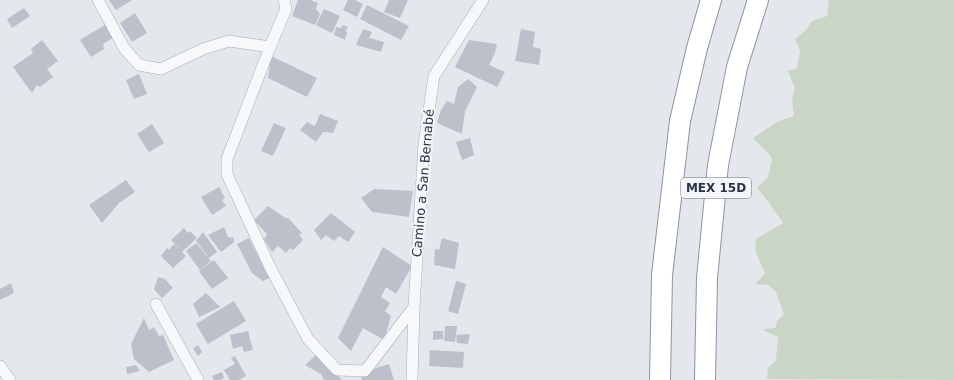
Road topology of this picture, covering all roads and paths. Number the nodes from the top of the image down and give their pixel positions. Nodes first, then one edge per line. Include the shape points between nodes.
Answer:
1 (98, 0) edge
2 (284, 0) edge
3 (483, 0) edge
4 (711, 0) edge
5 (758, 0) edge
6 (270, 47) junction
7 (156, 304) dead end
8 (414, 307) junction
9 (0, 366) edge
10 (10, 380) edge
11 (198, 380) edge
12 (412, 380) edge
13 (660, 380) edge
14 (705, 380) edge

1 - 6 street via 124,48 139,65 161,69 203,49 229,41
2 - 6 street via 286,9
3 - 8 street, Camino a San Bernabé via 434,76 424,144
4 - 13 highway, MEX 15D via 680,121 662,275
5 - 14 highway, MEX 15D via 737,67 718,164 708,278
6 - 8 street via 227,159 227,174 270,267 308,338 337,370 366,371
7 - 11 street
8 - 12 street, Camino a San Bernabé
9 - 10 street

